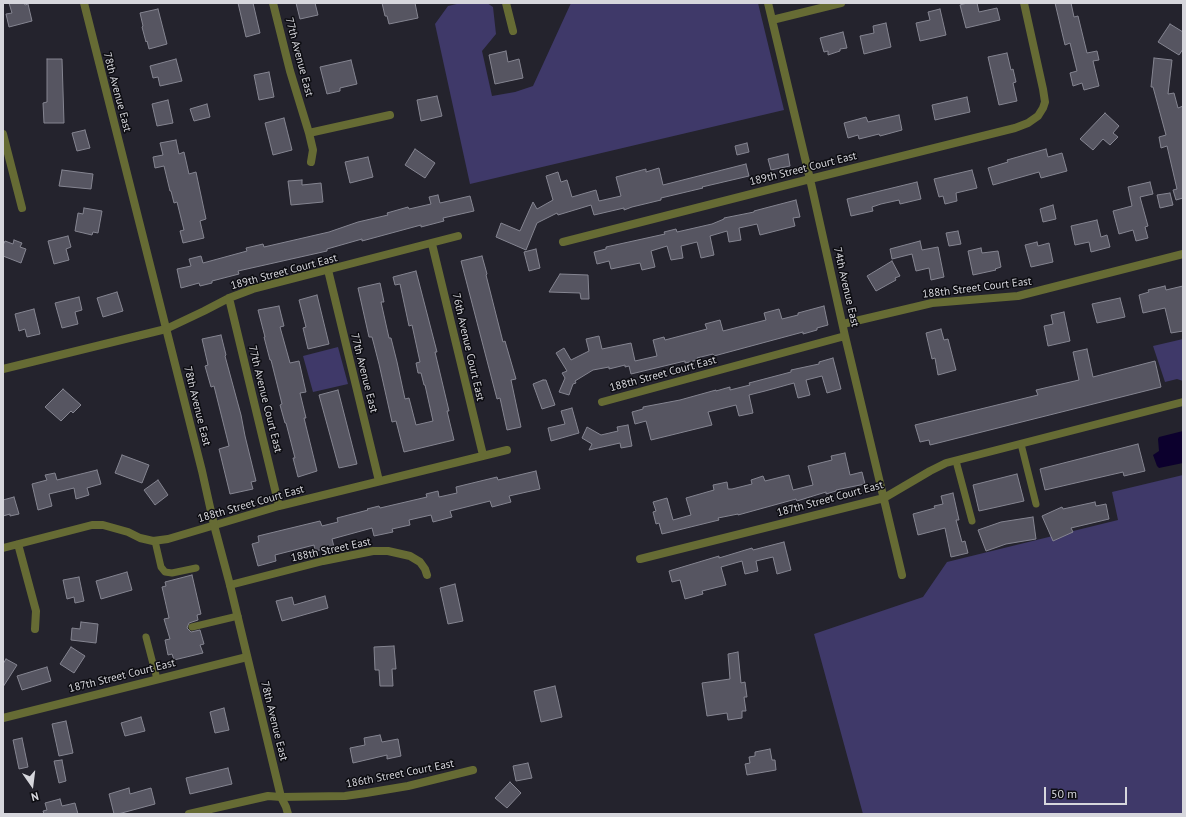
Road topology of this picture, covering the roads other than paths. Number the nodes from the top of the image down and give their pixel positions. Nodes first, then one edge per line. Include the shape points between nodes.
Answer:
1 (84, 3) edge
2 (273, 3) edge
3 (506, 3) edge
4 (768, 3) edge
5 (841, 3) edge
6 (1024, 3) edge
7 (772, 20) junction
8 (513, 31) dead end
9 (390, 115) dead end
10 (309, 133) junction
11 (3, 134) edge
12 (311, 162) dead end
13 (810, 178) junction
14 (22, 208) dead end
15 (458, 236) dead end
16 (563, 242) dead end
17 (432, 244) junction
18 (1183, 254) edge
19 (328, 270) junction
20 (228, 298) junction
21 (843, 324) junction
22 (166, 329) junction
23 (846, 336) junction
24 (3, 369) edge
25 (602, 402) dead end
26 (1183, 402) edge
27 (1021, 444) junction
28 (507, 450) dead end
29 (482, 455) junction
30 (956, 461) junction
31 (379, 481) junction
32 (884, 498) junction
33 (1036, 504) dead end
34 (279, 506) junction
35 (972, 521) dead end
36 (214, 525) junction
37 (155, 541) junction
38 (18, 544) junction
39 (3, 548) edge
40 (640, 559) dead end
41 (196, 568) dead end
42 (427, 575) dead end
43 (902, 575) dead end
44 (230, 585) junction
45 (238, 616) junction
46 (192, 627) dead end
47 (35, 629) dead end
48 (146, 637) dead end
49 (247, 656) junction
50 (157, 679) junction
51 (3, 718) edge
52 (473, 770) dead end
53 (281, 797) junction
54 (190, 814) edge
55 (288, 814) edge

1 - 22 street, 78th Avenue East
2 - 10 street, 77th Avenue East
3 - 8 street
4 - 7 street, 74th Avenue East
5 - 7 street
6 - 13 street, 189th Street Court East via 1045,102 1038,116 1015,128
7 - 13 street, 74th Avenue East
9 - 10 street
10 - 12 street, 77th Avenue East via 313,150
11 - 14 street
13 - 16 street, 189th Street Court East
13 - 21 street, 74th Avenue East
15 - 17 street, 189th Street Court East
17 - 19 street, 189th Street Court East
17 - 29 street, 76th Avenue Court East
18 - 21 street, 188th Street Court East via 1018,296 932,303
19 - 20 street, 189th Street Court East
19 - 31 street, 77th Avenue East
20 - 22 street, 189th Street Court East
20 - 34 street, 77th Avenue Court East
21 - 23 street, 74th Avenue East
22 - 24 street, 189th Street Court East
22 - 36 street, 78th Avenue East
23 - 25 street, 188th Street Court East
23 - 32 street, 74th Avenue East
26 - 27 street, 187th Street Court East
27 - 30 street, 187th Street Court East
27 - 33 lane
28 - 29 street, 188th Street Court East
29 - 31 street, 188th Street Court East
30 - 32 street, 187th Street Court East via 930,471
30 - 35 lane
31 - 34 street, 188th Street Court East
32 - 40 street, 187th Street Court East
32 - 43 street, 74th Avenue East
34 - 36 street, 188th Street Court East
36 - 37 street, 188th Street Court East
36 - 44 street, 78th Avenue East
37 - 38 street, 188th Street Court East via 103,525 92,525
37 - 41 lane via 161,567 165,572
38 - 39 street, 188th Street Court East
38 - 47 street via 36,611
42 - 44 street, 188th Street East via 420,562 410,556 388,551 373,551
44 - 45 street, 78th Avenue East
45 - 46 lane
45 - 49 street, 78th Avenue East
48 - 50 lane
49 - 50 street, 187th Street Court East
49 - 53 street, 78th Avenue East
50 - 51 street, 187th Street Court East
52 - 53 street, 186th Street Court East via 408,786 345,796
53 - 54 street, 186th Street Court East via 268,796
53 - 55 street, 78th Avenue East

